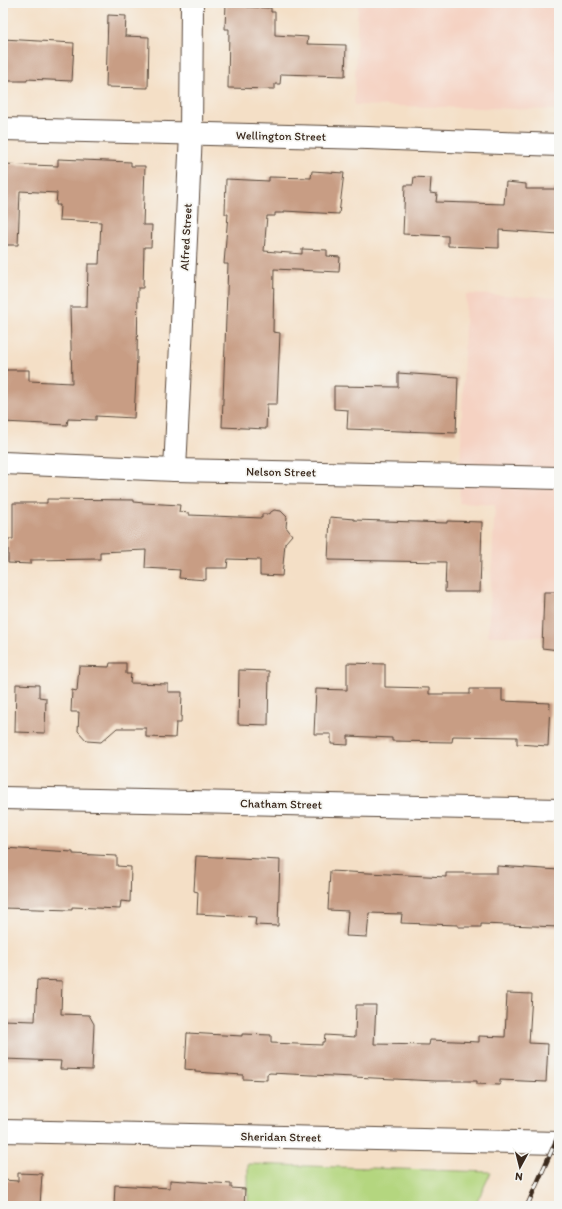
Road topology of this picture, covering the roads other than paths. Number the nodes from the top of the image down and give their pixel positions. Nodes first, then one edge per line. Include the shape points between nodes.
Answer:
1 (192, 3) edge
2 (3, 129) edge
3 (191, 134) junction
4 (559, 145) edge
5 (3, 463) edge
6 (175, 470) junction
7 (559, 478) edge
8 (3, 798) edge
9 (559, 810) edge
10 (3, 1131) edge
11 (559, 1143) edge

1 - 3 street, Alfred Street
2 - 3 street, Wellington Street
3 - 4 street, Wellington Street
3 - 6 street, Alfred Street
5 - 6 street, Nelson Street
6 - 7 street, Nelson Street
8 - 9 street, Chatham Street
10 - 11 street, Sheridan Street

